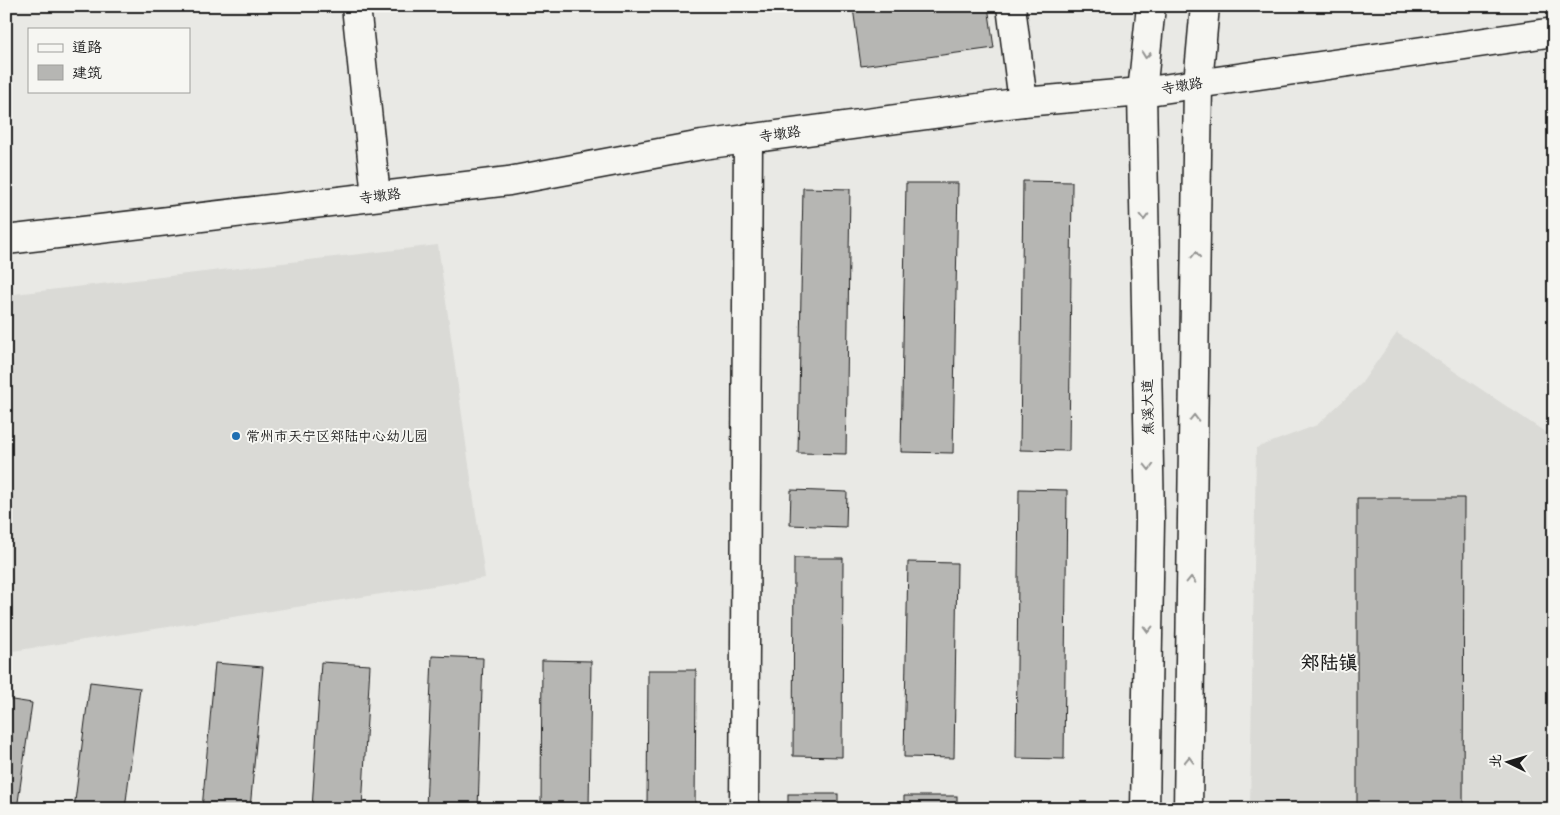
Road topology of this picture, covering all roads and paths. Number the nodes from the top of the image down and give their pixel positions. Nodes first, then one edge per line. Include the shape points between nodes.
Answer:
1 (356, 6) edge
2 (1011, 6) edge
3 (1151, 6) edge
4 (1205, 6) edge
5 (1554, 32) edge
6 (1198, 83) junction
7 (1142, 92) junction
8 (1023, 102) junction
9 (748, 138) junction
10 (376, 196) junction
11 (6, 240) edge
12 (744, 809) edge
13 (1145, 809) edge
14 (1188, 809) edge

1 - 10 main road
2 - 8 main road
3 -> 7 main road, 焦溪大道
4 - 6 main road
5 - 6 main road, 寺墩路
6 - 7 main road, 寺墩路
14 -> 6 main road
7 - 8 main road, 寺墩路
7 -> 13 main road, 焦溪大道 via 1150,521
8 - 9 main road, 寺墩路
9 - 10 main road, 寺墩路 via 509,180
9 - 12 main road
10 - 11 main road, 寺墩路

